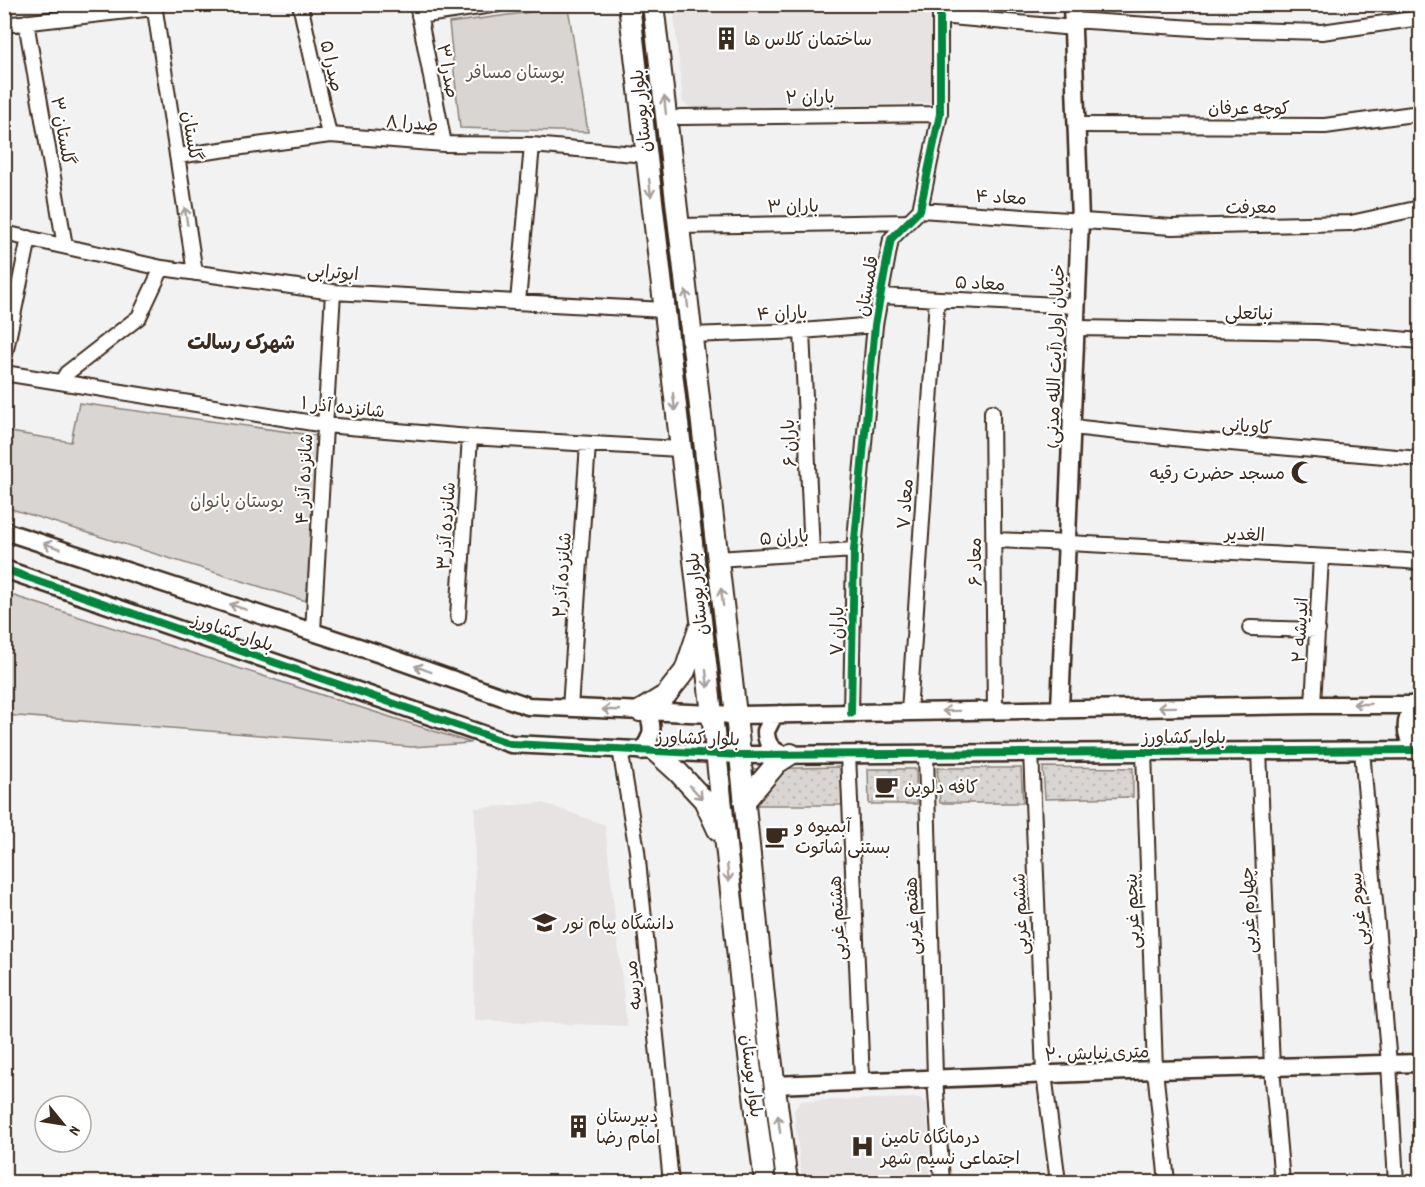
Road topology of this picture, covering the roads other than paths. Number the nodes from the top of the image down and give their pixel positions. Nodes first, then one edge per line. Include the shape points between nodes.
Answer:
1 (300, 4) edge
2 (499, 4) edge
3 (629, 4) edge
4 (653, 4) edge
5 (154, 6) edge
6 (418, 10) edge
7 (940, 10) edge
8 (1073, 17) edge
9 (1420, 18) edge
10 (26, 22) junction
11 (4, 25) edge
12 (1420, 113) edge
13 (940, 114) junction
14 (681, 117) dead end
15 (1077, 125) junction
16 (329, 135) junction
17 (444, 144) junction
18 (532, 145) junction
19 (646, 155) junction
20 (177, 156) junction
21 (1420, 208) edge
22 (920, 210) junction
23 (1080, 220) junction
24 (908, 222) junction
25 (678, 226) junction
26 (4, 233) edge
27 (29, 238) junction
28 (65, 246) junction
29 (162, 268) junction
30 (195, 273) junction
31 (333, 292) junction
32 (880, 296) junction
33 (937, 299) junction
34 (518, 302) junction
35 (1077, 306) junction
36 (664, 310) junction
37 (875, 325) junction
38 (1076, 328) junction
39 (802, 331) junction
40 (691, 335) junction
41 (1420, 341) edge
42 (4, 358) edge
43 (695, 368) junction
44 (670, 371) junction
45 (4, 373) edge
46 (62, 381) junction
47 (992, 412) dead end
48 (325, 425) junction
49 (1072, 427) junction
50 (470, 437) junction
51 (588, 444) junction
52 (680, 449) junction
53 (1420, 459) edge
54 (4, 531) edge
55 (993, 540) junction
56 (1067, 542) junction
57 (854, 550) junction
58 (812, 553) junction
59 (1321, 557) junction
60 (717, 559) junction
61 (1420, 562) edge
62 (4, 569) edge
63 (458, 617) dead end
64 (701, 623) junction
65 (1250, 628) dead end
66 (1318, 630) junction
67 (313, 632) junction
68 (1417, 704) edge
69 (1313, 705) junction
70 (570, 708) junction
71 (1060, 709) junction
72 (995, 710) junction
73 (643, 711) junction
74 (909, 712) junction
75 (851, 713) junction
76 (712, 714) junction
77 (780, 714) junction
78 (736, 715) junction
79 (620, 749) junction
80 (1362, 750) junction
81 (1418, 750) edge
82 (648, 751) junction
83 (1259, 751) junction
84 (1031, 752) junction
85 (1144, 752) junction
86 (715, 754) junction
87 (787, 754) junction
88 (848, 754) junction
89 (926, 754) junction
90 (740, 755) junction
91 (744, 802) junction
92 (725, 843) junction
93 (1420, 1063) edge
94 (1389, 1064) junction
95 (1272, 1068) junction
96 (1155, 1070) junction
97 (1044, 1074) junction
98 (935, 1077) junction
99 (862, 1080) junction
100 (774, 1085) junction
101 (671, 1182) edge
102 (765, 1182) edge
103 (787, 1182) edge
104 (942, 1182) edge
105 (1058, 1182) edge
106 (1167, 1182) edge
107 (1282, 1182) edge
108 (1396, 1182) edge

1 - 16 street, صدرا ۵
2 - 6 street
3 - 19 main road, بلوار بوستان
25 -> 4 main road, بلوار بوستان
5 - 10 street
5 - 20 street, گلستان
6 - 17 street, صدرا ۳
7 - 8 street
7 - 13 street
8 - 9 street via 1209,29 1322,32
8 - 15 street, خیابان اول (آیت الله مدنی)
10 - 11 street
10 - 28 street, گلستان ۳
12 - 15 street, کوچه عرفان via 1325,126
13 - 14 street, باران ۲
13 - 22 street
15 - 23 street, خیابان اول (آیت الله مدنی)
16 - 17 street, صدرا ۸
16 - 20 street, صدرا ۸
17 - 18 street, صدرا ۸
18 - 19 street, صدرا ۸
18 - 34 street
19 -> 36 main road, بلوار بوستان
30 -> 20 street, گلستان
21 - 23 street, معرفت via 1351,223 1172,227
22 - 23 street, معاد ۴
22 - 24 street, قلمستان
23 - 35 street, خیابان اول (آیت الله مدنی)
24 - 25 street, باران ۳
24 - 32 street, قلمستان via 891,239
40 -> 25 main road, بلوار بوستان
26 - 27 street, ابوترابی
27 - 28 street, ابوترابی
27 - 42 street
28 - 29 street, ابوترابی
29 - 30 street, ابوترابی
29 - 46 street via 139,316
30 - 31 street, ابوترابی
31 - 34 street, ابوترابی
31 - 48 street, شانزده آذر ۴
32 - 33 street, معاد ۵
32 - 37 street, قلمستان
33 - 35 street, معاد ۵
33 - 74 street, معاد ۷
34 - 36 street, ابوترابی
35 - 38 street, خیابان اول (آیت الله مدنی)
36 - 44 main road, بلوار بوستان
37 - 39 street, باران ۴
37 - 57 street, قلمستان
38 - 41 street, نباتعلی via 1318,332
38 - 49 street, خیابان اول (آیت الله مدنی)
39 - 40 street, باران ۴
39 - 58 street, باران ۶
40 - 43 main road, بلوار بوستان
43 - 44 main road
43 - 60 main road, بلوار بوستان
44 -> 52 main road, بلوار بوستان
45 - 46 street, شانزده آذر ۱
46 - 48 street, شانزده آذر ۱
47 - 55 street, معاد ۶
48 - 50 street, شانزده آذر ۱
48 - 67 street, شانزده آذر ۴
49 - 53 street, کاویانی
49 - 56 street, خیابان اول (آیت الله مدنی)
50 - 51 street, شانزده آذر ۱
50 - 63 street, شانزده آذر۳
51 - 52 street, شانزده آذر ۱
51 - 70 street, شانزده آذر۲
52 - 64 main road, بلوار بوستان
67 -> 54 street, بلوار کشاورز
55 - 56 street, الغدیر
55 - 72 street, معاد ۶
56 - 59 street, الغدیر
56 - 71 street, خیابان اول (آیت الله مدنی)
57 - 58 street, باران ۵
57 - 75 street, باران ۷
58 - 60 street, باران ۵
59 - 61 street, الغدیر
59 - 66 street, اندیشه ۲
78 -> 60 main road, بلوار بوستان
62 - 79 street, بلوار کشاورز via 512,744
64 - 73 main road via 685,671 666,695
64 -> 76 main road, بلوار بوستان
65 - 66 street
66 - 69 street, اندیشه ۲
70 -> 67 street, بلوار کشاورز via 528,706
68 -> 69 street, بلوار کشاورز
68 - 81 street via 1408,716 1406,728 1408,740
69 -> 71 street, بلوار کشاورز
73 -> 70 street, بلوار کشاورز
71 - 72 street, بلوار کشاورز
72 -> 74 street, بلوار کشاورز
73 - 76 street, بلوار کشاورز
73 - 82 street via 652,728
74 - 75 street, بلوار کشاورز
75 - 77 street, بلوار کشاورز
76 - 78 street, بلوار کشاورز
76 - 86 main road, بلوار بوستان
77 - 78 street, بلوار کشاورز
77 - 87 street via 773,717 766,731 769,746
78 - 90 main road, بلوار بوستان
79 - 82 street, بلوار کشاورز
79 - 101 street, مدرسه via 638,850
80 - 81 street, بلوار کشاورز
80 - 83 street, بلوار کشاورز
80 - 94 street, سوم غربی
82 - 86 street, بلوار کشاورز
82 -> 92 main road via 677,771 704,800
83 - 85 street, بلوار کشاورز
83 - 95 street, چهارم غربی
84 - 85 street, بلوار کشاورز
84 - 89 street, بلوار کشاورز
84 - 97 street, ششم غربی
85 - 96 street, پنجم غربی
86 - 90 street, بلوار کشاورز
86 - 92 main road, بلوار بوستان
87 - 88 street, بلوار کشاورز
87 - 90 street, بلوار کشاورز
87 - 91 main road
88 - 89 street, بلوار کشاورز
88 - 99 street, هشتم غربی
89 - 98 street, هفتم غربی
90 - 91 main road, بلوار بوستان
91 - 100 main road, بلوار بوستان
92 -> 102 main road, بلوار بوستان
93 - 94 street, ۲۰ متری نیایش
94 - 95 street, ۲۰ متری نیایش
94 - 108 street, سوم غربی
95 - 96 street, ۲۰ متری نیایش
95 - 107 street, چهارم غربی
96 - 97 street, ۲۰ متری نیایش
96 - 106 street, پنجم غربی
97 - 98 street, ۲۰ متری نیایش
97 - 105 street, ششم غربی
98 - 99 street, ۲۰ متری نیایش
98 - 104 street, هفتم غربی
99 - 100 street, ۲۰ متری نیایش
103 -> 100 main road, بلوار بوستان

